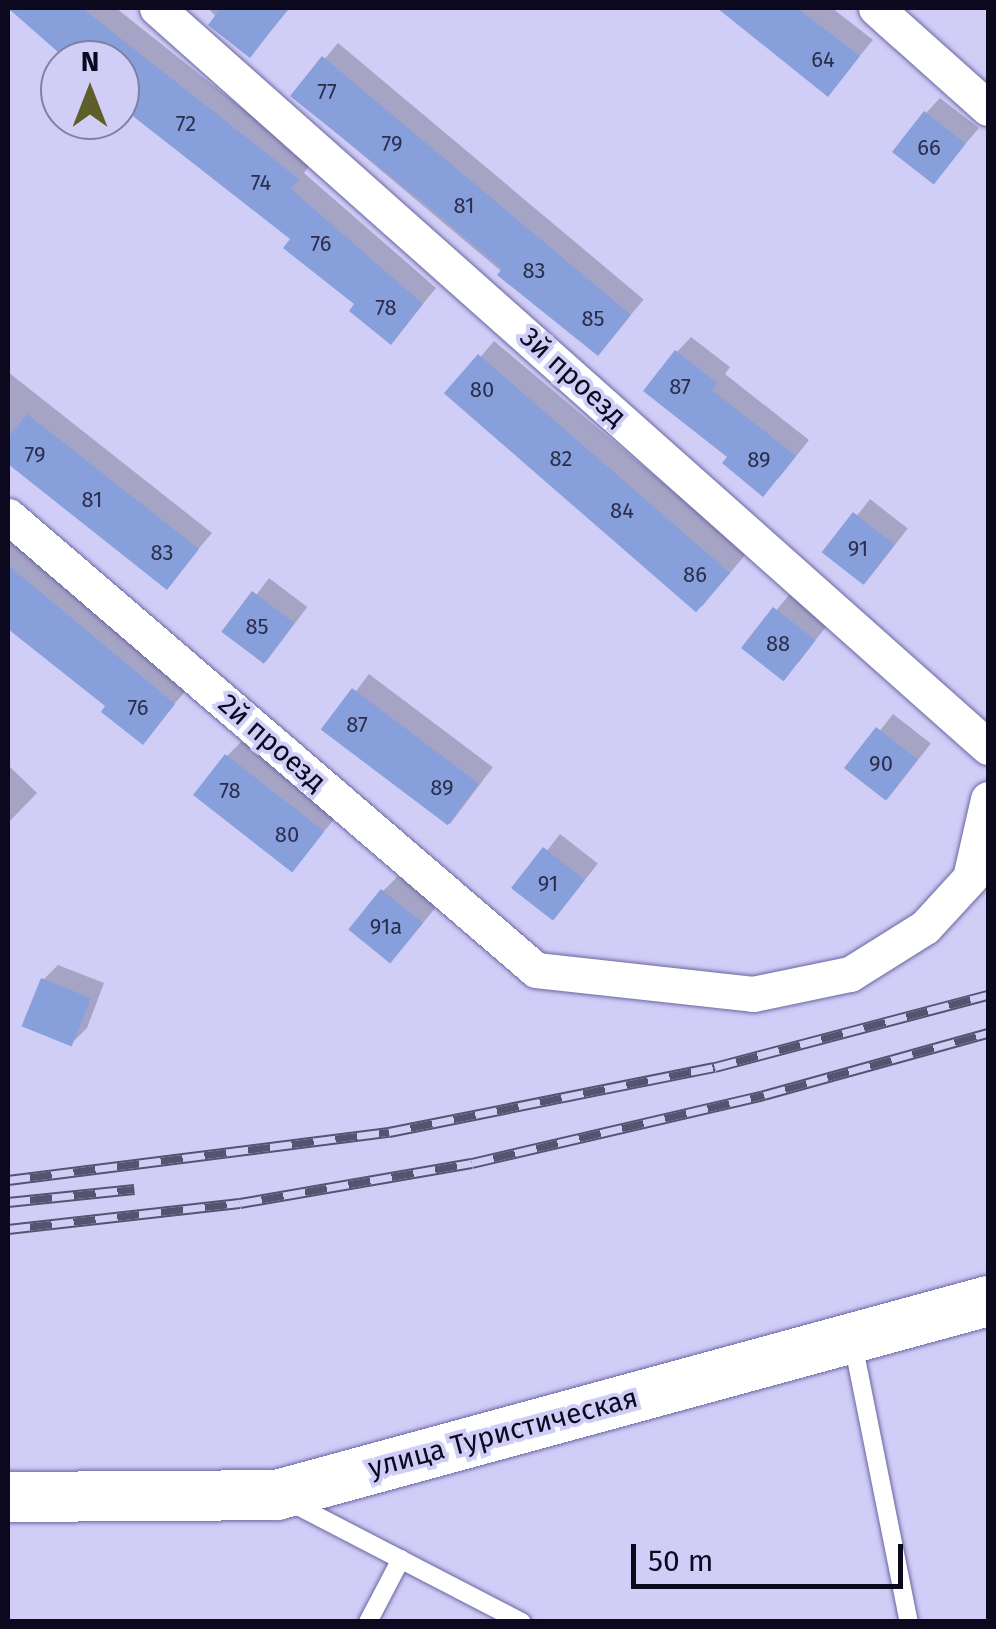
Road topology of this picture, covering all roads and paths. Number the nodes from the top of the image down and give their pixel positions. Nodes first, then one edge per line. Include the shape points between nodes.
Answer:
1 (157, 8) edge
2 (876, 8) edge
3 (988, 108) edge
4 (8, 516) edge
5 (988, 747) edge
6 (988, 799) edge
7 (988, 1300) edge
8 (852, 1338) junction
9 (276, 1494) junction
10 (8, 1497) edge
11 (401, 1559) junction
12 (368, 1622) edge
13 (522, 1622) edge
14 (910, 1622) edge

1 - 5 street, 3й проезд
2 - 3 street
4 - 6 street, 2й проезд via 536,970 753,994 850,974 925,928 970,878
7 - 8 street, улица Туристическая
8 - 9 street, улица Туристическая
8 - 14 lane
9 - 10 street, улица Туристическая
9 - 11 lane
11 - 12 lane
11 - 13 lane

